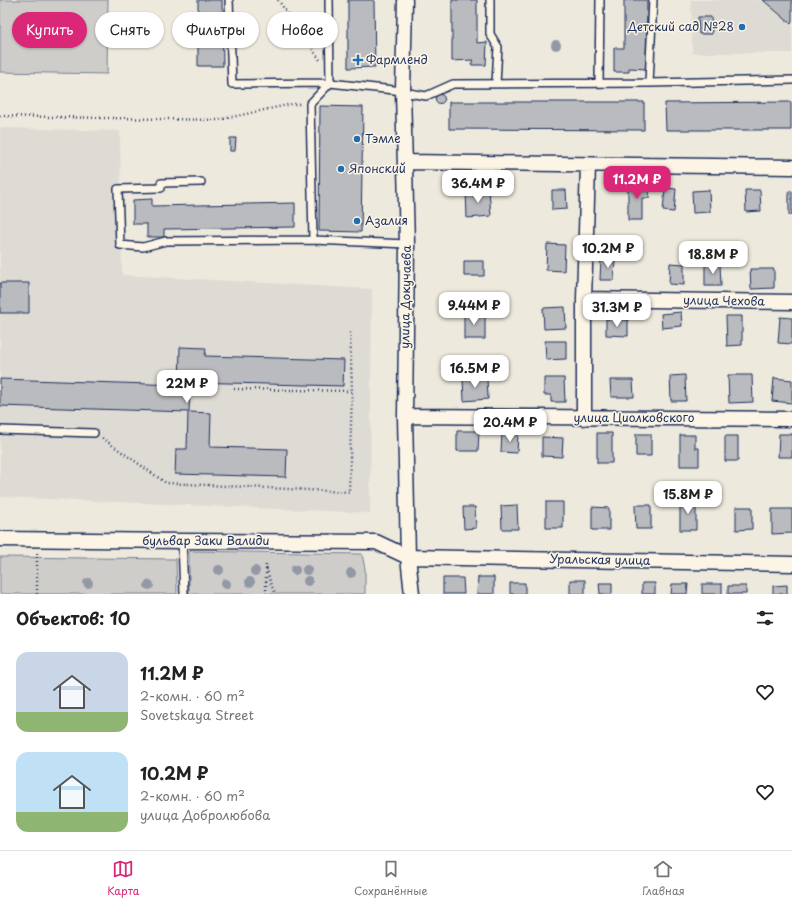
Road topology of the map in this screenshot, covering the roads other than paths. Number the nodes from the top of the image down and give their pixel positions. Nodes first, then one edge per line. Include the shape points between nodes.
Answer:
1 (229, 0) edge
2 (329, 0) edge
3 (405, 0) edge
4 (490, 0) edge
5 (600, 0) edge
6 (653, 0) edge
7 (792, 80) edge
8 (330, 82) junction
9 (599, 83) junction
10 (649, 83) junction
11 (496, 84) junction
12 (403, 92) junction
13 (405, 162) junction
14 (588, 165) junction
15 (792, 167) edge
16 (201, 182) dead end
17 (313, 240) junction
18 (407, 244) junction
19 (584, 299) junction
20 (792, 302) edge
21 (405, 416) junction
22 (584, 418) junction
23 (792, 419) edge
24 (0, 430) edge
25 (94, 433) road end
26 (0, 539) edge
27 (182, 541) junction
28 (408, 557) junction
29 (792, 564) edge
30 (184, 594) edge
31 (412, 594) edge

1 - 8 lane via 232,84
2 - 8 lane
3 - 12 street, улица Докучаева
4 - 11 lane via 490,34 498,47
5 - 9 lane
6 - 10 lane
7 - 10 lane
8 - 12 lane
8 - 17 lane via 310,104
9 - 10 lane
9 - 11 lane
11 - 12 lane via 452,84 426,96
12 - 13 street, улица Докучаева
13 - 14 street
13 - 18 street, улица Докучаева
14 - 15 street
14 - 19 street
16 - 17 lane via 162,183 161,188 118,189 120,245 143,247 166,241
17 - 18 lane
18 - 21 street, улица Докучаева
19 - 20 street, улица Чехова
19 - 22 street
21 - 22 street, улица Циолковского
21 - 28 street, улица Докучаева
22 - 23 street, улица Циолковского
24 - 25 lane
26 - 27 street, бульвар Заки Валиди
27 - 28 street, бульвар Заки Валиди via 376,542
27 - 30 lane
28 - 29 street, Уральская улица
28 - 31 street, улица Докучаева

